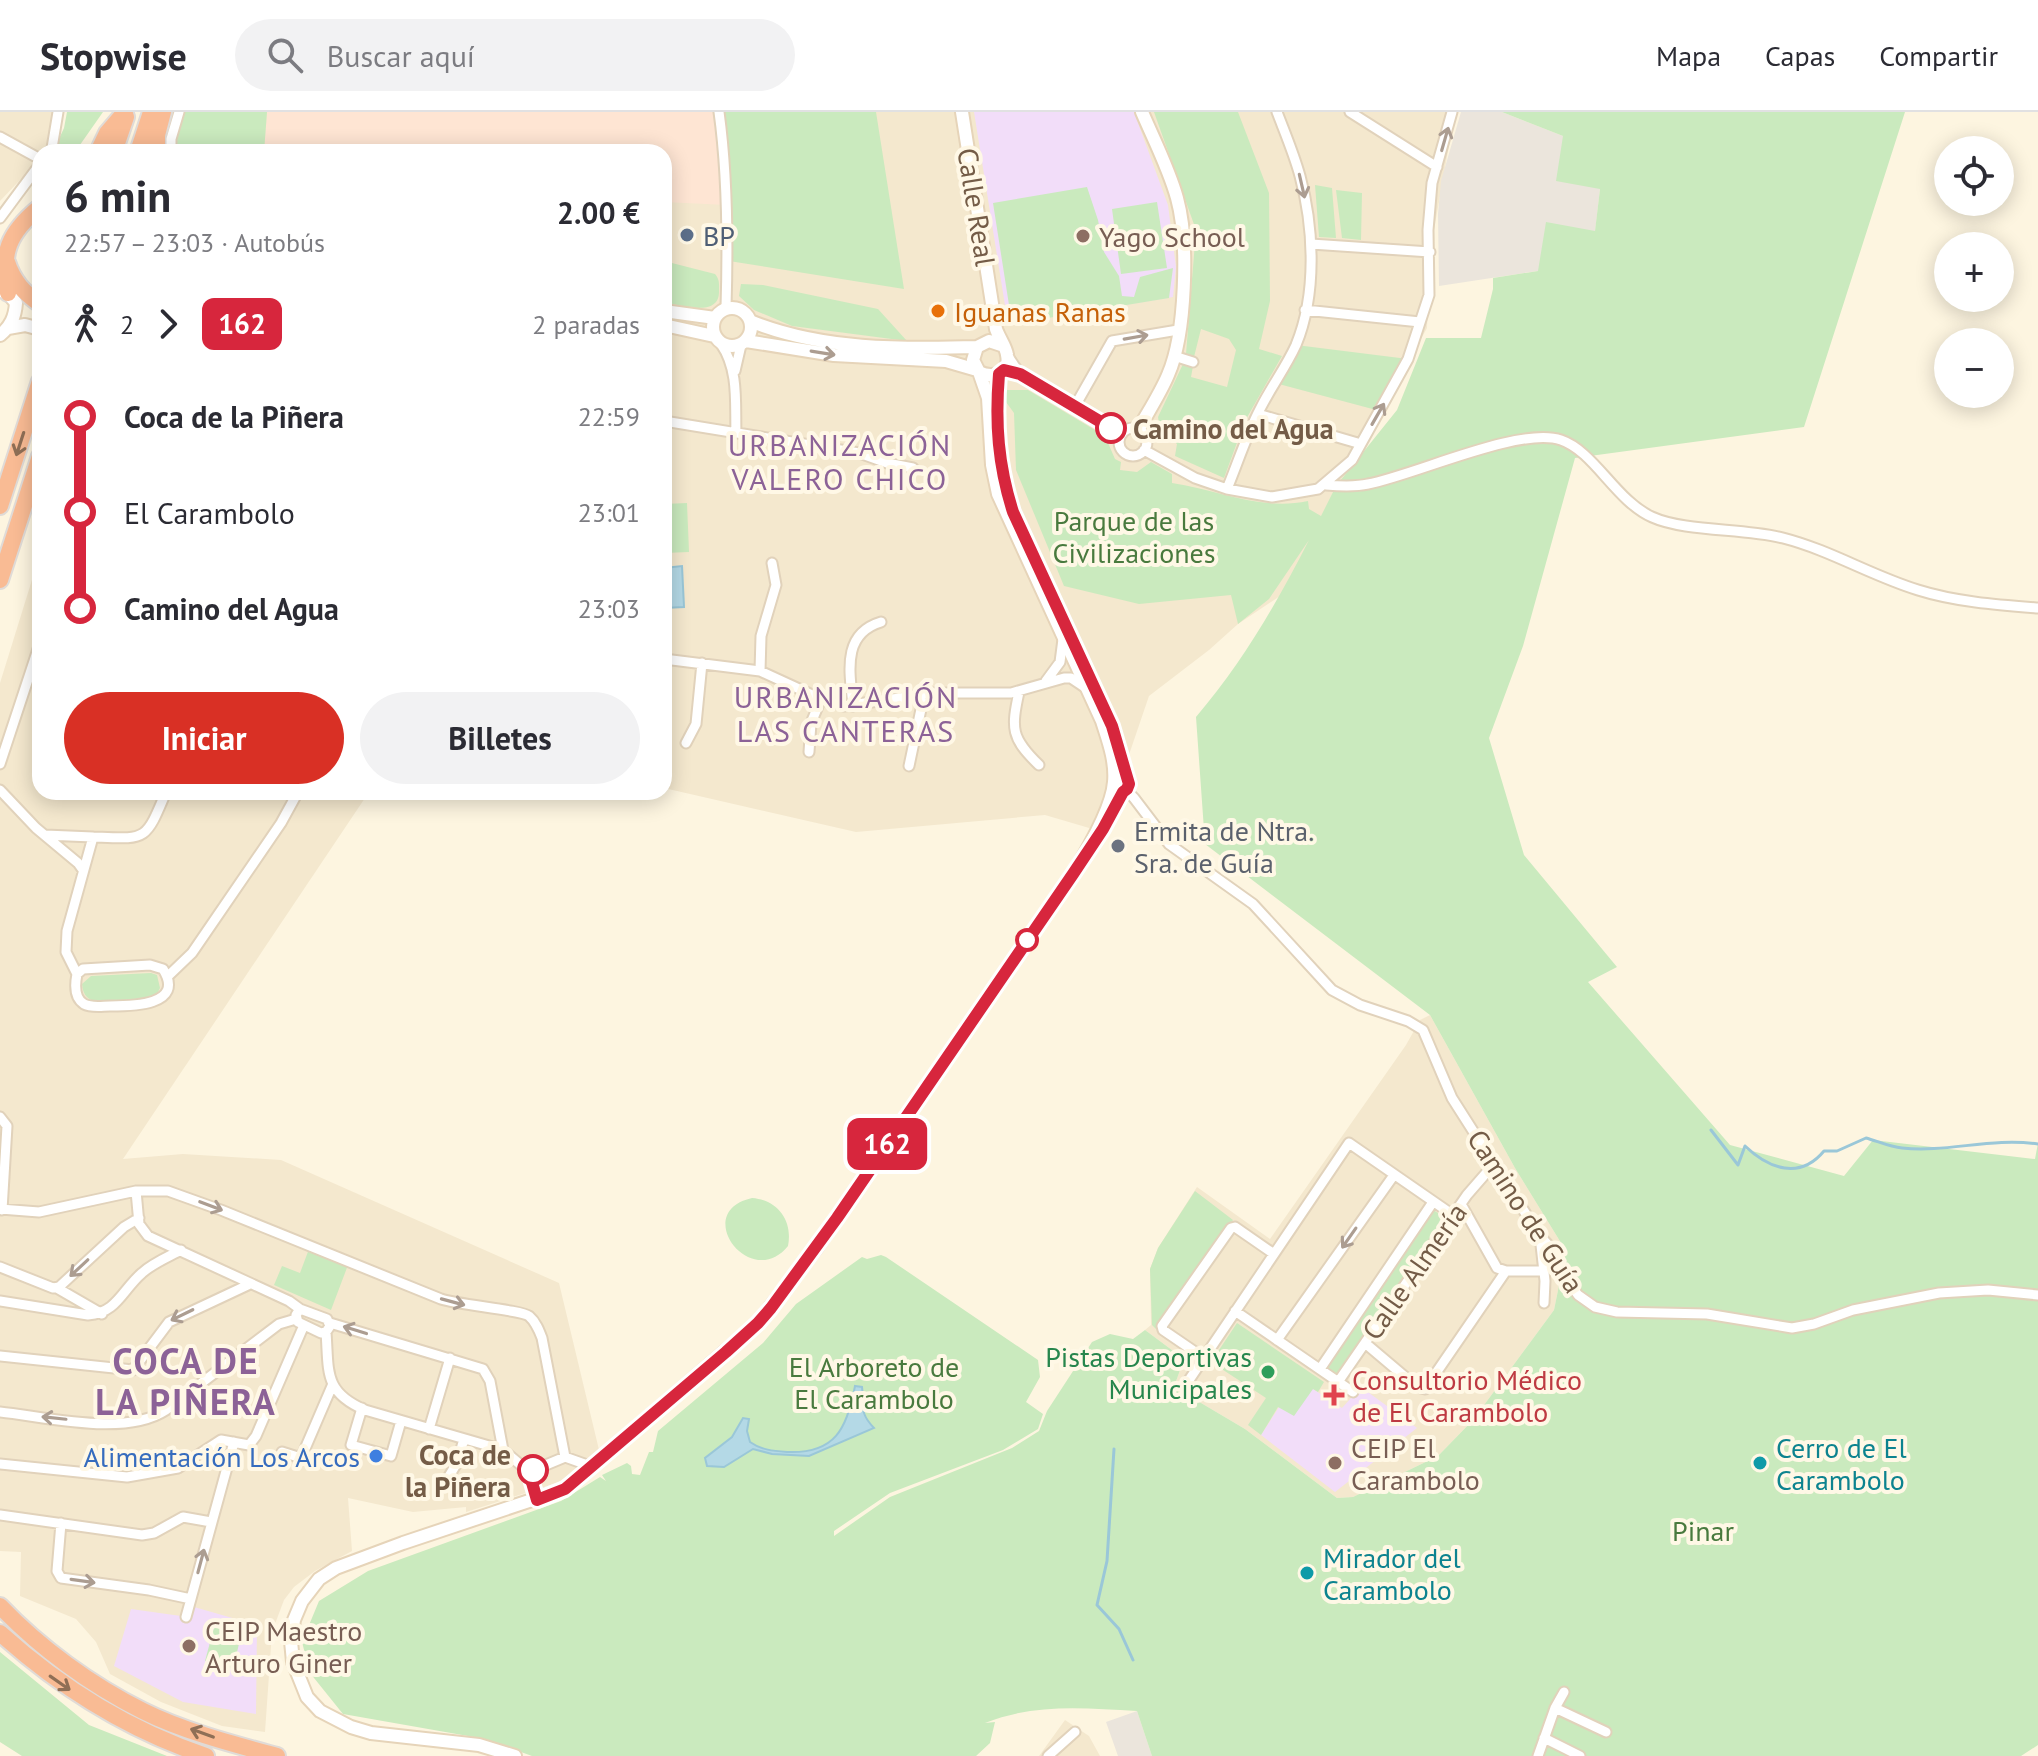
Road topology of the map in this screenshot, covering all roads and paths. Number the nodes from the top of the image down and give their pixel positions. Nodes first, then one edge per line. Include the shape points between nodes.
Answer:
1 (58, 112) edge
2 (126, 112) edge
3 (151, 112) edge
4 (163, 112) edge
5 (179, 112) edge
6 (719, 112) edge
7 (962, 112) edge
8 (1142, 112) edge
9 (1277, 112) edge
10 (1350, 112) edge
11 (1452, 112) edge
12 (0, 137) edge
13 (53, 144) edge
14 (102, 144) edge
15 (116, 144) edge
16 (141, 144) edge
17 (157, 144) edge
18 (171, 144) edge
19 (32, 156) edge
20 (1437, 167) junction
21 (32, 172) edge
22 (32, 208) edge
23 (32, 215) edge
24 (0, 218) edge
25 (1311, 244) junction
26 (2, 252) edge
27 (1430, 252) junction
28 (8, 296) edge
29 (32, 300) edge
30 (992, 302) junction
31 (32, 304) edge
32 (726, 308) junction
33 (1305, 310) junction
34 (672, 312) edge
35 (715, 318) junction
36 (750, 321) junction
37 (1420, 322) junction
38 (32, 327) edge
39 (672, 327) edge
40 (1178, 330) junction
41 (4, 332) edge
42 (718, 340) junction
43 (744, 343) junction
44 (980, 345) junction
45 (1004, 350) junction
46 (1174, 356) junction
47 (1193, 362) dead end
48 (978, 371) junction
49 (1001, 372) junction
50 (734, 374) junction
51 (1020, 374) junction
52 (32, 406) edge
53 (1075, 406) junction
54 (1258, 414) junction
55 (672, 422) edge
56 (1138, 430) junction
57 (736, 433) junction
58 (1122, 434) junction
59 (1361, 444) junction
60 (1144, 450) junction
61 (913, 468) dead end
62 (32, 481) edge
63 (1326, 485) junction
64 (1227, 489) junction
65 (0, 506) edge
66 (772, 563) dead end
67 (0, 580) edge
68 (2038, 608) edge
69 (881, 622) dead end
70 (1063, 639) junction
71 (672, 660) edge
72 (702, 663) junction
73 (32, 667) edge
74 (760, 671) junction
75 (1044, 684) junction
76 (1086, 688) junction
77 (1019, 692) junction
78 (924, 695) junction
79 (821, 699) junction
80 (853, 706) junction
81 (686, 743) dead end
82 (809, 752) dead end
83 (0, 764) edge
84 (1039, 765) dead end
85 (909, 766) dead end
86 (1122, 785) junction
87 (0, 790) edge
88 (163, 800) edge
89 (294, 800) edge
90 (45, 835) junction
91 (93, 837) junction
92 (83, 870) junction
93 (77, 974) junction
94 (167, 977) junction
95 (0, 1117) edge
96 (1494, 1164) junction
97 (1394, 1175) junction
98 (136, 1191) junction
99 (1433, 1202) junction
100 (1461, 1204) junction
101 (1, 1209) edge
102 (1453, 1215) junction
103 (139, 1218) junction
104 (1540, 1236) junction
105 (181, 1250) junction
106 (1274, 1254) junction
107 (0, 1267) edge
108 (1506, 1271) junction
109 (1544, 1271) junction
110 (250, 1284) junction
111 (57, 1288) junction
112 (2038, 1295) edge
113 (0, 1301) edge
114 (1544, 1303) dead end
115 (1235, 1311) junction
116 (102, 1314) junction
117 (300, 1318) junction
118 (328, 1328) junction
119 (1277, 1340) junction
120 (1365, 1343) junction
121 (0, 1356) edge
122 (450, 1358) junction
123 (1204, 1358) junction
124 (1320, 1369) junction
125 (1338, 1382) junction
126 (332, 1386) junction
127 (1185, 1386) dead end
128 (1353, 1392) dead end
129 (362, 1408) junction
130 (0, 1412) edge
131 (401, 1421) junction
132 (429, 1429) junction
133 (464, 1439) junction
134 (234, 1442) junction
135 (503, 1450) junction
136 (282, 1452) dead end
137 (565, 1457) junction
138 (0, 1464) edge
139 (593, 1467) junction
140 (529, 1472) junction
141 (443, 1486) dead end
142 (537, 1500) junction
143 (0, 1515) edge
144 (211, 1522) junction
145 (61, 1523) junction
146 (191, 1599) junction
147 (0, 1606) edge
148 (186, 1617) dead end
149 (0, 1633) edge
150 (1564, 1692) dead end
151 (1555, 1708) junction
152 (1075, 1732) dead end
153 (1606, 1732) dead end
154 (1544, 1738) junction
155 (206, 1756) edge
156 (277, 1756) edge
157 (515, 1756) edge
158 (1048, 1756) edge
159 (1538, 1756) edge
160 (1580, 1756) edge

1 - 13 street
2 - 14 highway
2 - 15 highway
3 - 16 highway
4 - 17 highway
5 - 18 street
6 - 32 street via 729,261
7 - 30 main road, Calle Real
8 - 40 main road via 1182,222
9 -> 25 street via 1300,174
10 - 20 street
20 -> 11 street
12 - 19 street
20 - 27 street
21 - 24 street
22 - 26 highway via 7,232
23 - 26 highway
25 - 27 street
25 - 33 street
26 - 28 highway
26 - 29 highway
27 - 37 street via 1429,295
28 - 31 main road
28 - 41 main road via 15,315
30 - 44 main road, Calle Real
30 - 45 main road, Calle Real
32 - 35 main road
32 - 36 main road via 738,309
33 - 37 street
33 - 54 street via 1296,345
34 - 35 main road
35 - 42 main road via 712,330
36 - 43 main road
36 - 44 main road via 821,341
59 -> 37 street via 1408,359
38 - 41 main road
39 - 42 main road
40 - 46 main road
53 -> 40 street via 1112,341
42 - 43 main road via 731,347
42 - 50 street
43 -> 48 main road via 946,361
43 - 50 street
44 - 45 main road via 993,341
44 - 48 main road via 973,360
45 - 49 main road
45 - 51 street
46 - 47 street
46 - 56 main road
48 - 49 main road via 990,376
48 - 70 main road via 988,398 998,494
49 - 51 street
49 - 86 main road via 996,415 1006,489 1112,726
50 - 57 street
51 - 53 street
52 -> 65 highway
53 - 58 street
54 - 59 street
54 - 64 street
55 - 57 street
56 - 58 street
56 - 60 street via 1146,438
57 - 61 street via 859,453
58 - 60 street via 1124,452 1135,456
59 - 63 street
60 - 64 street
62 - 67 highway
63 - 64 street via 1272,497
63 - 68 street via 1366,484 1537,436 1561,440 1578,450 1637,510 1663,522 1783,538 1918,590
66 - 74 street via 776,585 761,636
69 - 80 street via 863,630 852,651
70 - 75 street via 1060,662
70 - 76 main road
71 - 72 street
72 - 74 street
72 - 81 street via 695,729
73 - 83 street
74 - 79 street
75 - 76 street via 1071,678
75 - 77 street
76 - 86 main road
77 - 78 street
77 - 84 street via 1014,732
78 - 80 street
78 - 85 street
79 - 80 street
79 - 82 street via 811,723
86 - 96 street, Camino de Guía via 1177,851 1264,915 1332,990 1423,1030 1452,1098
86 - 139 main road via 1086,852 771,1308
87 - 90 street
88 - 91 street via 150,829 141,836
89 - 94 street via 192,953
90 - 91 street
90 - 92 street
91 - 92 street
92 - 93 street via 66,942
93 - 94 street via 88,968 150,965 163,969
93 - 94 street via 78,996 97,1006 157,1001 167,989
95 - 101 street via 7,1126
96 - 100 street, Calle Almería
96 - 104 street, Camino de Guía
97 - 99 street
97 - 106 street via 1349,1143
97 -> 119 street
98 - 101 street via 39,1212
98 - 103 street
98 -> 137 street via 182,1195 441,1299 529,1316 542,1338
99 - 102 street
99 - 124 street, Calle Almería
100 - 102 street, Calle Almería
100 - 108 street via 1496,1266
102 - 120 street, Calle Almería
103 - 105 street via 145,1234
103 -> 111 street
104 - 109 street
104 - 112 street, Camino de Guía via 1578,1295 1595,1307 1617,1312 1707,1314 1792,1328 1939,1293
105 - 110 street
105 - 116 street via 144,1271
106 - 115 street
106 - 123 street via 1231,1228 1162,1326
107 - 111 street
108 - 109 street
108 - 120 street via 1428,1387 1422,1389
109 - 114 street
110 - 117 street via 289,1301
110 -> 121 street via 169,1322 133,1370
111 - 116 street
113 - 116 street
115 - 119 street
115 - 123 street
117 - 118 street via 321,1333
117 - 118 street via 327,1319
117 -> 130 street via 279,1324 146,1420 108,1424
117 - 134 street via 255,1439 247,1445
122 -> 118 street
118 - 126 street
119 - 124 street
120 - 125 street, Calle Almería
122 - 132 street
122 - 135 street via 489,1376
123 - 127 street
124 - 125 street
125 - 128 street
126 - 129 street
126 - 136 street via 301,1458
129 - 131 street
129 - 131 street via 351,1445 391,1456
131 - 132 street
132 - 133 street
133 - 135 street
133 - 141 street
134 - 138 street via 216,1442 178,1468 127,1477
134 - 144 street
135 - 140 street
137 - 139 street
137 - 140 street
139 - 142 main road via 565,1489
140 - 142 street
142 - 157 main road via 336,1568 302,1601 291,1641 307,1697 336,1720 371,1733 479,1745
143 - 145 street
144 - 145 street via 183,1517 142,1535
146 -> 144 street
145 -> 146 street via 61,1578
146 - 148 street
156 -> 147 highway via 144,1711 77,1671
149 -> 155 highway via 84,1700 138,1730
150 - 151 street
151 - 153 street
151 - 154 street
152 - 158 street
154 - 159 street
154 - 160 street

